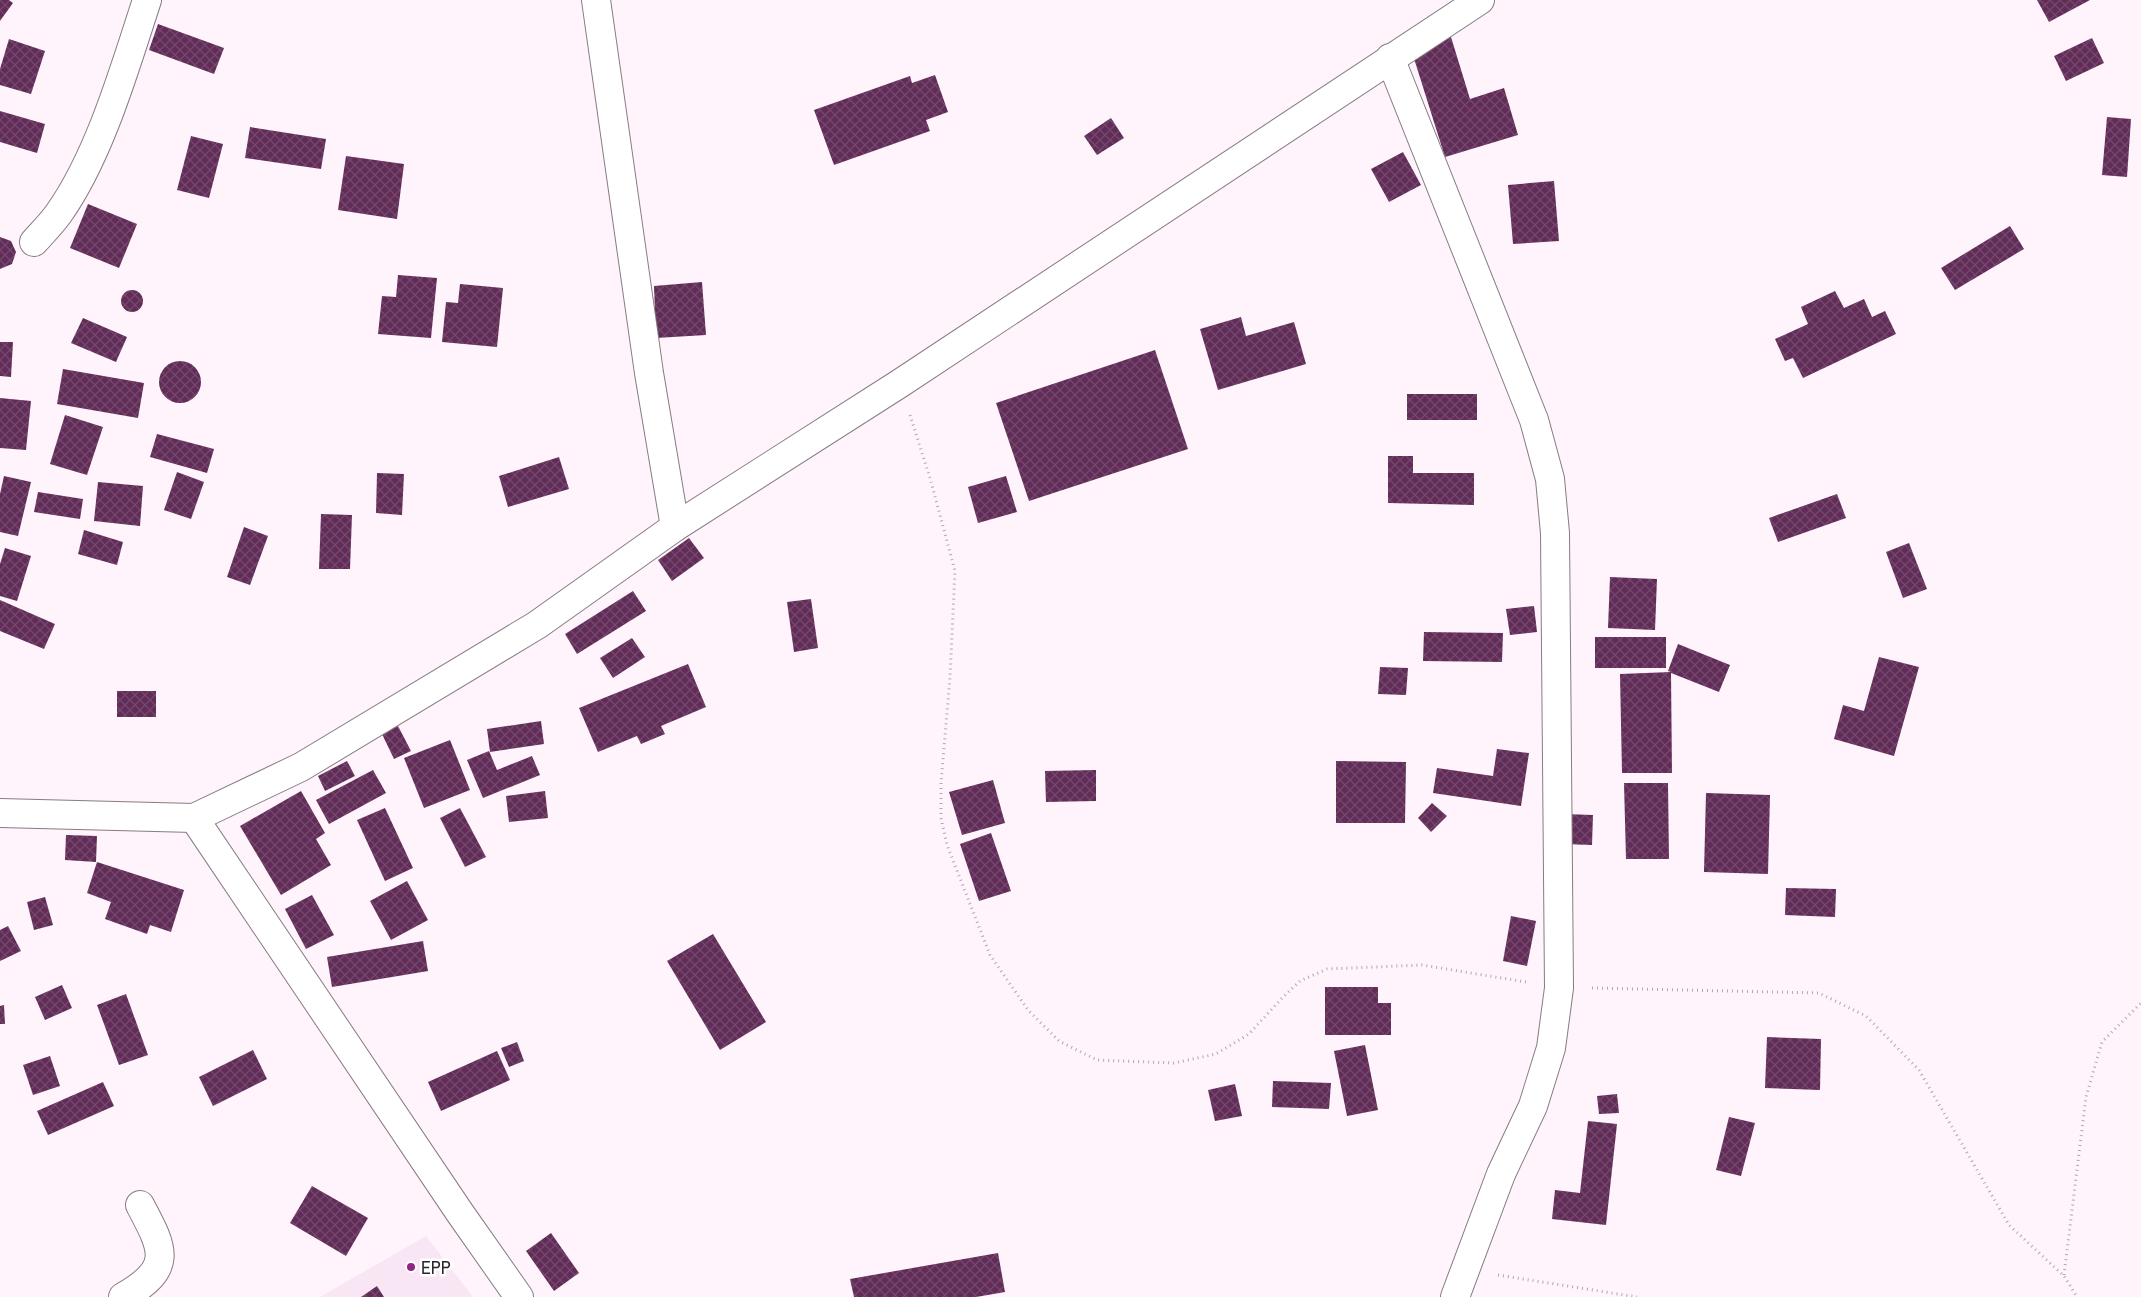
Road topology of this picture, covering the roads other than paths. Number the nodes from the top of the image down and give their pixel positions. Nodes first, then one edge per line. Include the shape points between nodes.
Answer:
1 (147, 0) edge
2 (596, 0) edge
3 (1480, 0) edge
4 (1390, 58) junction
5 (34, 242) dead end
6 (675, 528) junction
7 (0, 813) edge
8 (194, 818) junction
9 (140, 1205) dead end
10 (123, 1297) edge
11 (519, 1297) edge
12 (1456, 1297) edge

1 - 5 street via 127,63 85,170 59,213
2 - 6 street via 649,373
3 - 4 street
4 - 6 street via 899,384
4 - 12 street via 1534,420 1550,479 1555,533 1558,988 1552,1048 1533,1106 1501,1174
6 - 8 street via 529,630 301,767
7 - 8 street
8 - 11 street
9 - 10 street via 158,1240 160,1262 150,1280

